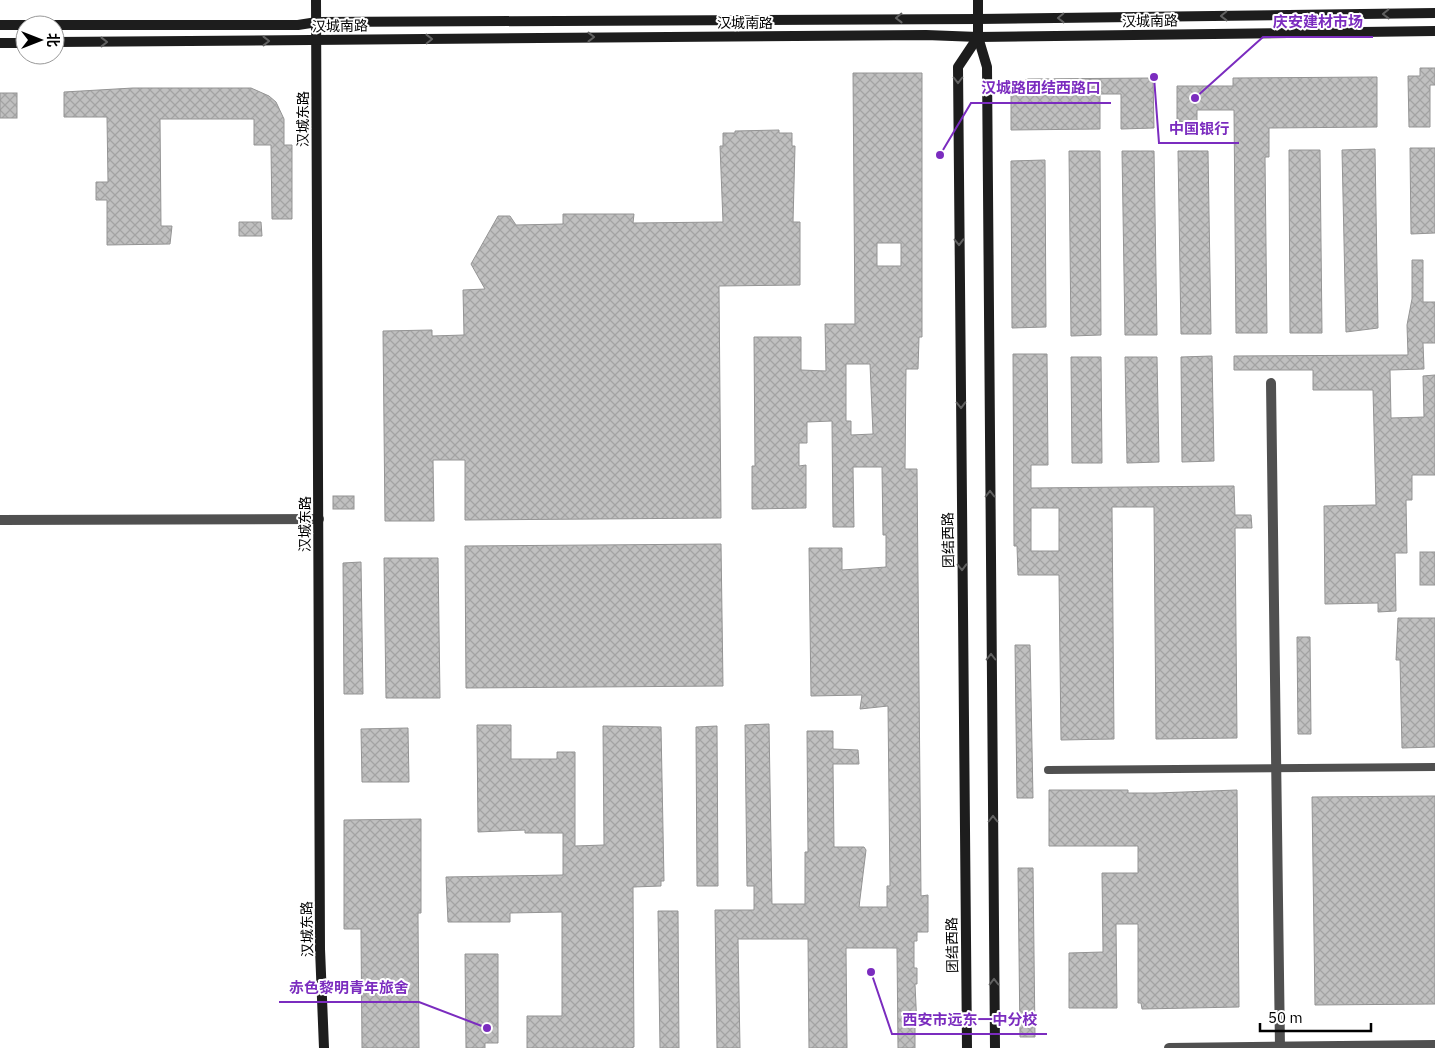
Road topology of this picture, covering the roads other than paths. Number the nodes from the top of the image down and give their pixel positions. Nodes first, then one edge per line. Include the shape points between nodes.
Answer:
1 (316, 0) edge
2 (978, 0) edge
3 (1435, 13) edge
4 (978, 19) junction
5 (316, 22) junction
6 (0, 25) edge
7 (1435, 31) edge
8 (978, 37) junction
9 (317, 40) junction
10 (65, 42) edge
11 (0, 43) edge
12 (15, 43) edge
13 (1270, 383) dead end
14 (318, 519) junction
15 (0, 520) edge
16 (1435, 767) edge
17 (1276, 769) junction
18 (1048, 770) dead end
19 (1435, 1045) edge
20 (1280, 1047) edge
21 (324, 1048) edge
22 (967, 1048) edge
23 (995, 1048) edge
24 (1169, 1048) edge

1 - 5 street, 汉城东路
2 - 4 street
3 -> 4 street, 汉城南路
4 -> 5 street, 汉城南路
4 - 8 street
5 - 6 street, 汉城南路 via 298,25
5 - 9 street, 汉城东路
7 - 8 street, 汉城南路
9 -> 8 street, 汉城南路
8 -> 22 street, 团结西路 via 958,67
23 -> 8 street via 987,67
10 -> 9 street, 汉城南路
9 - 14 street, 汉城东路
11 - 12 street
13 - 17 street
14 - 15 street
14 - 21 street, 汉城东路 via 320,949
16 - 17 lane
17 - 18 lane
17 - 20 street
19 - 20 street
20 - 24 street

